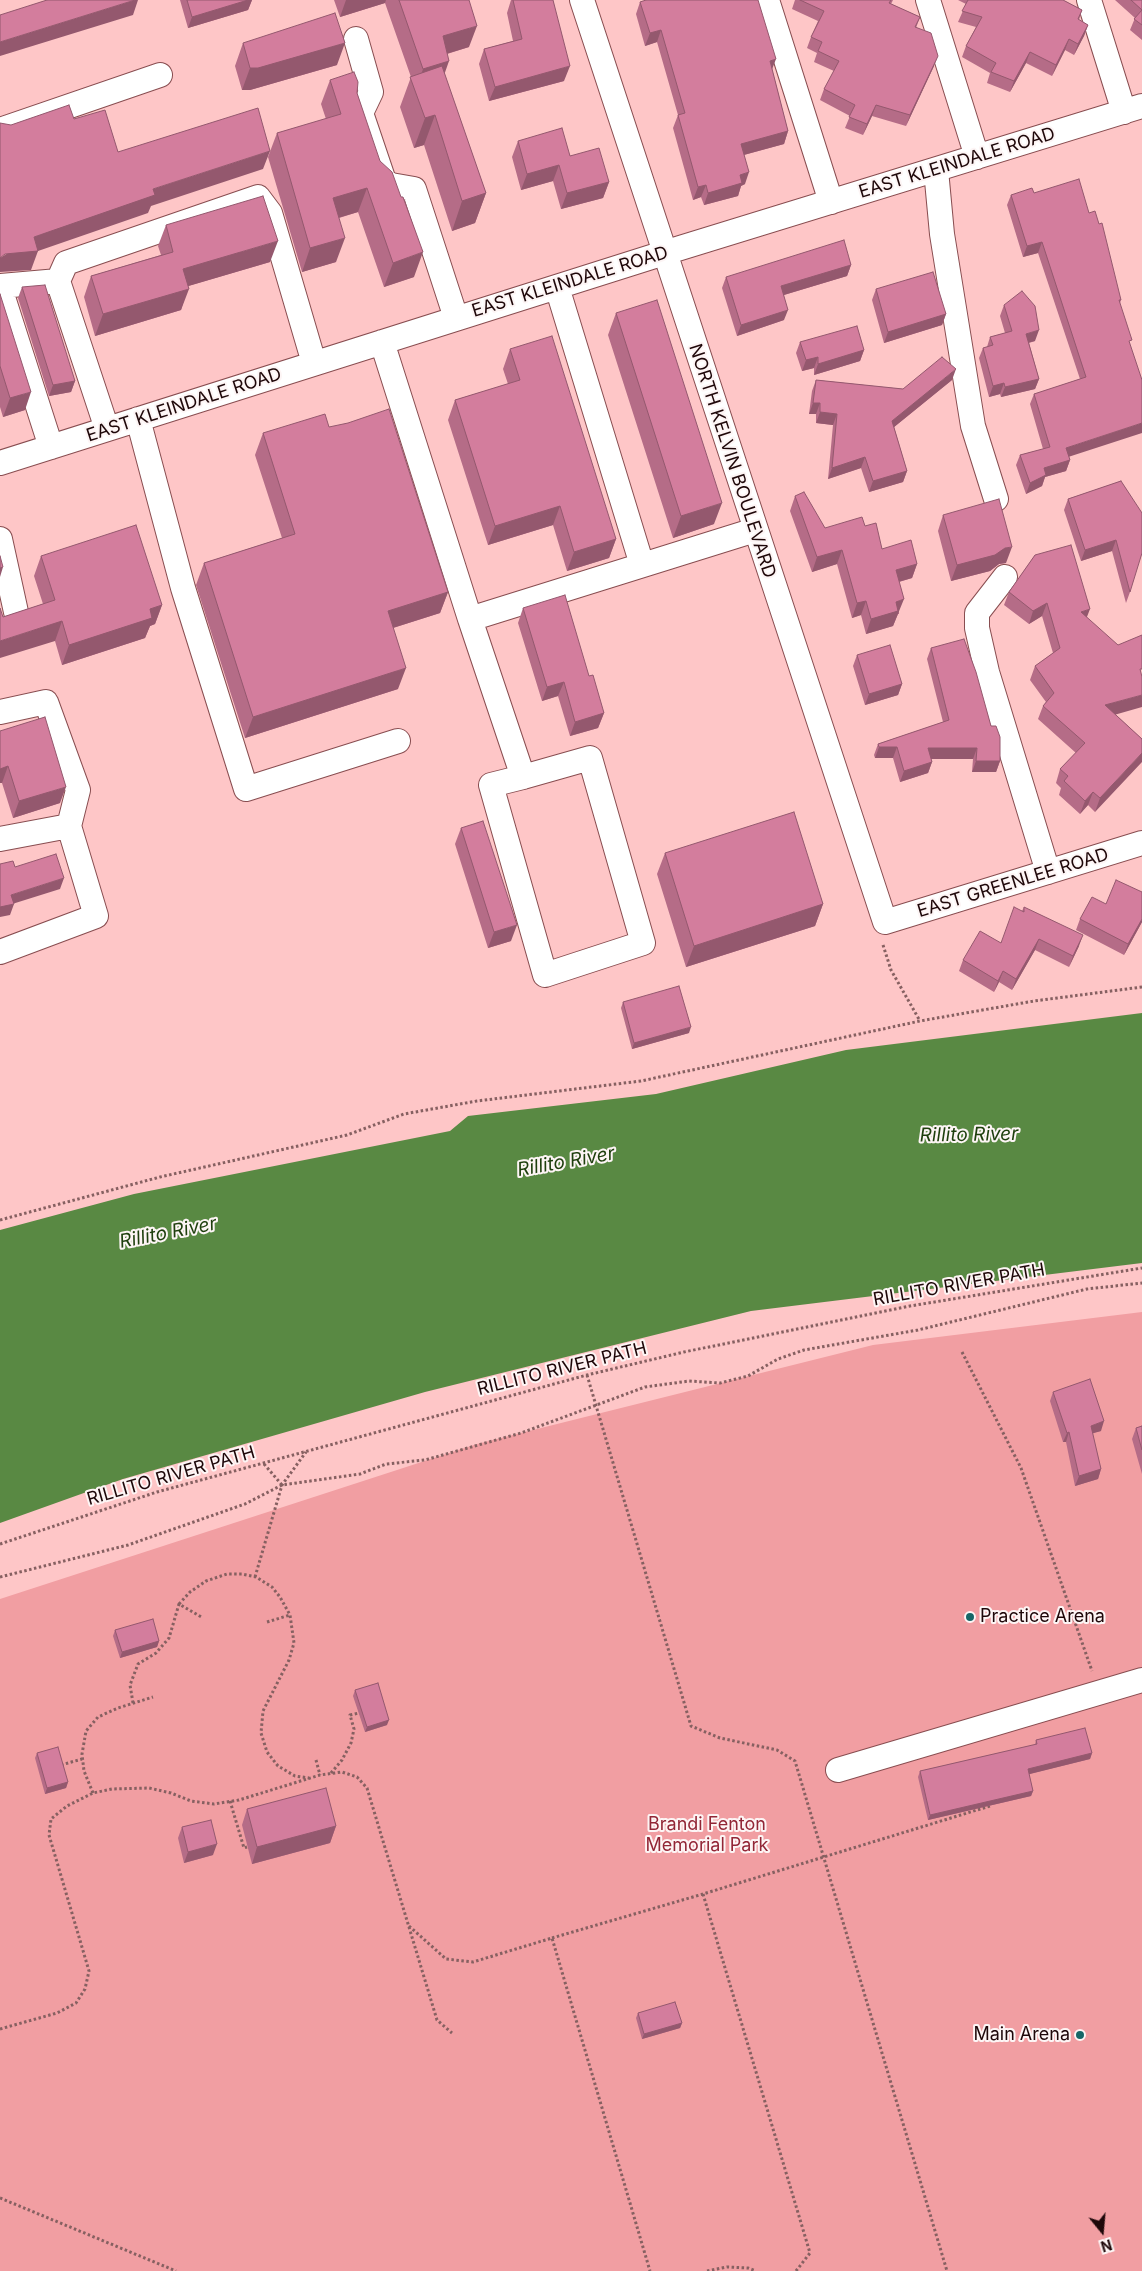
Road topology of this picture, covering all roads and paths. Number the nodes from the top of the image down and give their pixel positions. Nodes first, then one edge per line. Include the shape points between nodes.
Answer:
1 (582, 0) edge
2 (767, 0) edge
3 (928, 0) edge
4 (1089, 0) edge
5 (356, 39) dead end
6 (160, 76) dead end
7 (1133, 109) edge
8 (0, 130) edge
9 (977, 157) junction
10 (936, 170) junction
11 (831, 202) junction
12 (664, 253) junction
13 (58, 281) junction
14 (0, 287) edge
15 (557, 287) junction
16 (456, 318) junction
17 (382, 342) junction
18 (314, 363) junction
19 (138, 419) junction
20 (107, 429) junction
21 (51, 447) junction
22 (0, 463) edge
23 (996, 500) edge
24 (755, 530) junction
25 (0, 539) edge
26 (642, 565) junction
27 (1005, 577) dead end
28 (16, 612) edge
29 (470, 619) junction
30 (0, 712) edge
31 (398, 741) dead end
32 (523, 777) junction
33 (69, 826) junction
34 (0, 839) edge
35 (1142, 843) edge
36 (1048, 872) junction
37 (885, 922) junction
38 (0, 952) edge
39 (1142, 987) edge
40 (920, 1021) junction
41 (0, 1220) edge
42 (1142, 1268) edge
43 (1142, 1284) edge
44 (962, 1352) dead end
45 (587, 1375) junction
46 (595, 1406) junction
47 (307, 1451) junction
48 (264, 1464) junction
49 (282, 1485) junction
50 (0, 1544) edge
51 (0, 1577) edge
52 (255, 1577) junction
53 (180, 1604) junction
54 (290, 1615) junction
55 (203, 1618) dead end
56 (267, 1622) dead end
57 (1142, 1680) edge
58 (1100, 1692) junction
59 (153, 1697) dead end
60 (133, 1703) junction
61 (359, 1713) edge
62 (82, 1759) junction
63 (316, 1760) dead end
64 (60, 1766) edge
65 (838, 1770) dead end
66 (330, 1774) junction
67 (320, 1775) junction
68 (311, 1778) junction
69 (93, 1793) junction
70 (230, 1801) junction
71 (990, 1806) edge
72 (247, 1847) dead end
73 (824, 1857) junction
74 (703, 1894) junction
75 (408, 1926) junction
76 (552, 1938) junction
77 (0, 2029) edge
78 (452, 2033) dead end
79 (0, 2198) edge
80 (176, 2271) edge
81 (650, 2271) edge
82 (708, 2271) edge
83 (756, 2271) edge
84 (796, 2271) edge
85 (947, 2271) edge

1 - 12 street, NORTH KELVIN BOULEVARD
2 - 11 street
3 - 9 street
4 - 7 street
5 - 16 street via 371,92 361,113 384,181 414,189
6 - 8 street
7 - 9 street, EAST KLEINDALE ROAD
9 - 10 street, EAST KLEINDALE ROAD
10 - 11 street, EAST KLEINDALE ROAD
10 - 23 street via 942,234 973,426
11 - 12 street, EAST KLEINDALE ROAD
12 - 15 street, EAST KLEINDALE ROAD
12 - 24 street, NORTH KELVIN BOULEVARD
13 - 14 street
13 - 18 street via 66,263 258,197 270,213
13 - 20 street
14 - 21 street
15 - 16 street, EAST KLEINDALE ROAD
15 - 26 street
16 - 17 street, EAST KLEINDALE ROAD
17 - 18 street, EAST KLEINDALE ROAD
17 - 29 street
18 - 19 street, EAST KLEINDALE ROAD
19 - 20 street, EAST KLEINDALE ROAD
19 - 31 street via 183,588 246,789
20 - 21 street, EAST KLEINDALE ROAD
21 - 22 street, EAST KLEINDALE ROAD
24 - 26 street
24 - 37 street, NORTH KELVIN BOULEVARD
25 - 28 street
26 - 29 street
27 - 36 street via 977,613 977,628 987,672
29 - 32 street
30 - 33 street via 46,702 78,790
32 - 32 street via 491,785 545,975 643,943 590,758
33 - 34 street
33 - 38 street via 96,916
35 - 36 street, EAST GREENLEE ROAD
36 - 37 street, EAST GREENLEE ROAD
37 - 40 path via 883,946 891,970
39 - 40 path via 1034,1001
40 - 41 path via 641,1081 477,1101 404,1114 347,1135 160,1177
42 - 45 path, RILLITO RIVER PATH via 910,1306
43 - 46 path via 1087,1290 918,1330 804,1350 778,1359 748,1376 720,1383 689,1382 645,1387
44 - 58 path via 1021,1468
45 - 46 path
45 - 47 path, RILLITO RIVER PATH
46 - 49 path via 521,1433 425,1460 386,1464 360,1474
46 - 73 path via 691,1726 720,1738 777,1750 795,1761
47 - 48 path, RILLITO RIVER PATH
47 - 49 path
48 - 49 path
48 - 50 path, RILLITO RIVER PATH via 157,1492
49 - 51 path via 246,1504 128,1545
49 - 52 path
52 - 53 path via 227,1574 206,1581
52 - 54 path via 272,1587
53 - 55 path
53 - 60 path via 170,1638 156,1653 138,1664 130,1686
54 - 56 path
54 - 68 path via 294,1642 289,1660 263,1711 261,1732 267,1752 278,1766 295,1776
57 - 58 street
58 - 65 street
59 - 60 path
60 - 62 path via 98,1717 86,1731
61 - 66 path via 350,1715 354,1729 351,1743
62 - 64 path
62 - 69 path
63 - 67 path
66 - 67 path
66 - 75 path via 342,1772 357,1777 367,1788
67 - 68 path
68 - 70 path
69 - 70 path via 149,1788 190,1801 214,1804
69 - 77 path via 67,1806 51,1819 49,1835 89,1971 84,1989 76,2003 57,2013
70 - 72 path via 244,1848
71 - 73 path
73 - 74 path
73 - 85 path
74 - 76 path
74 - 84 path via 810,2253
75 - 76 path via 446,1959 474,1962
75 - 78 path via 437,2020
76 - 81 path
79 - 80 path
82 - 83 path via 727,2267

